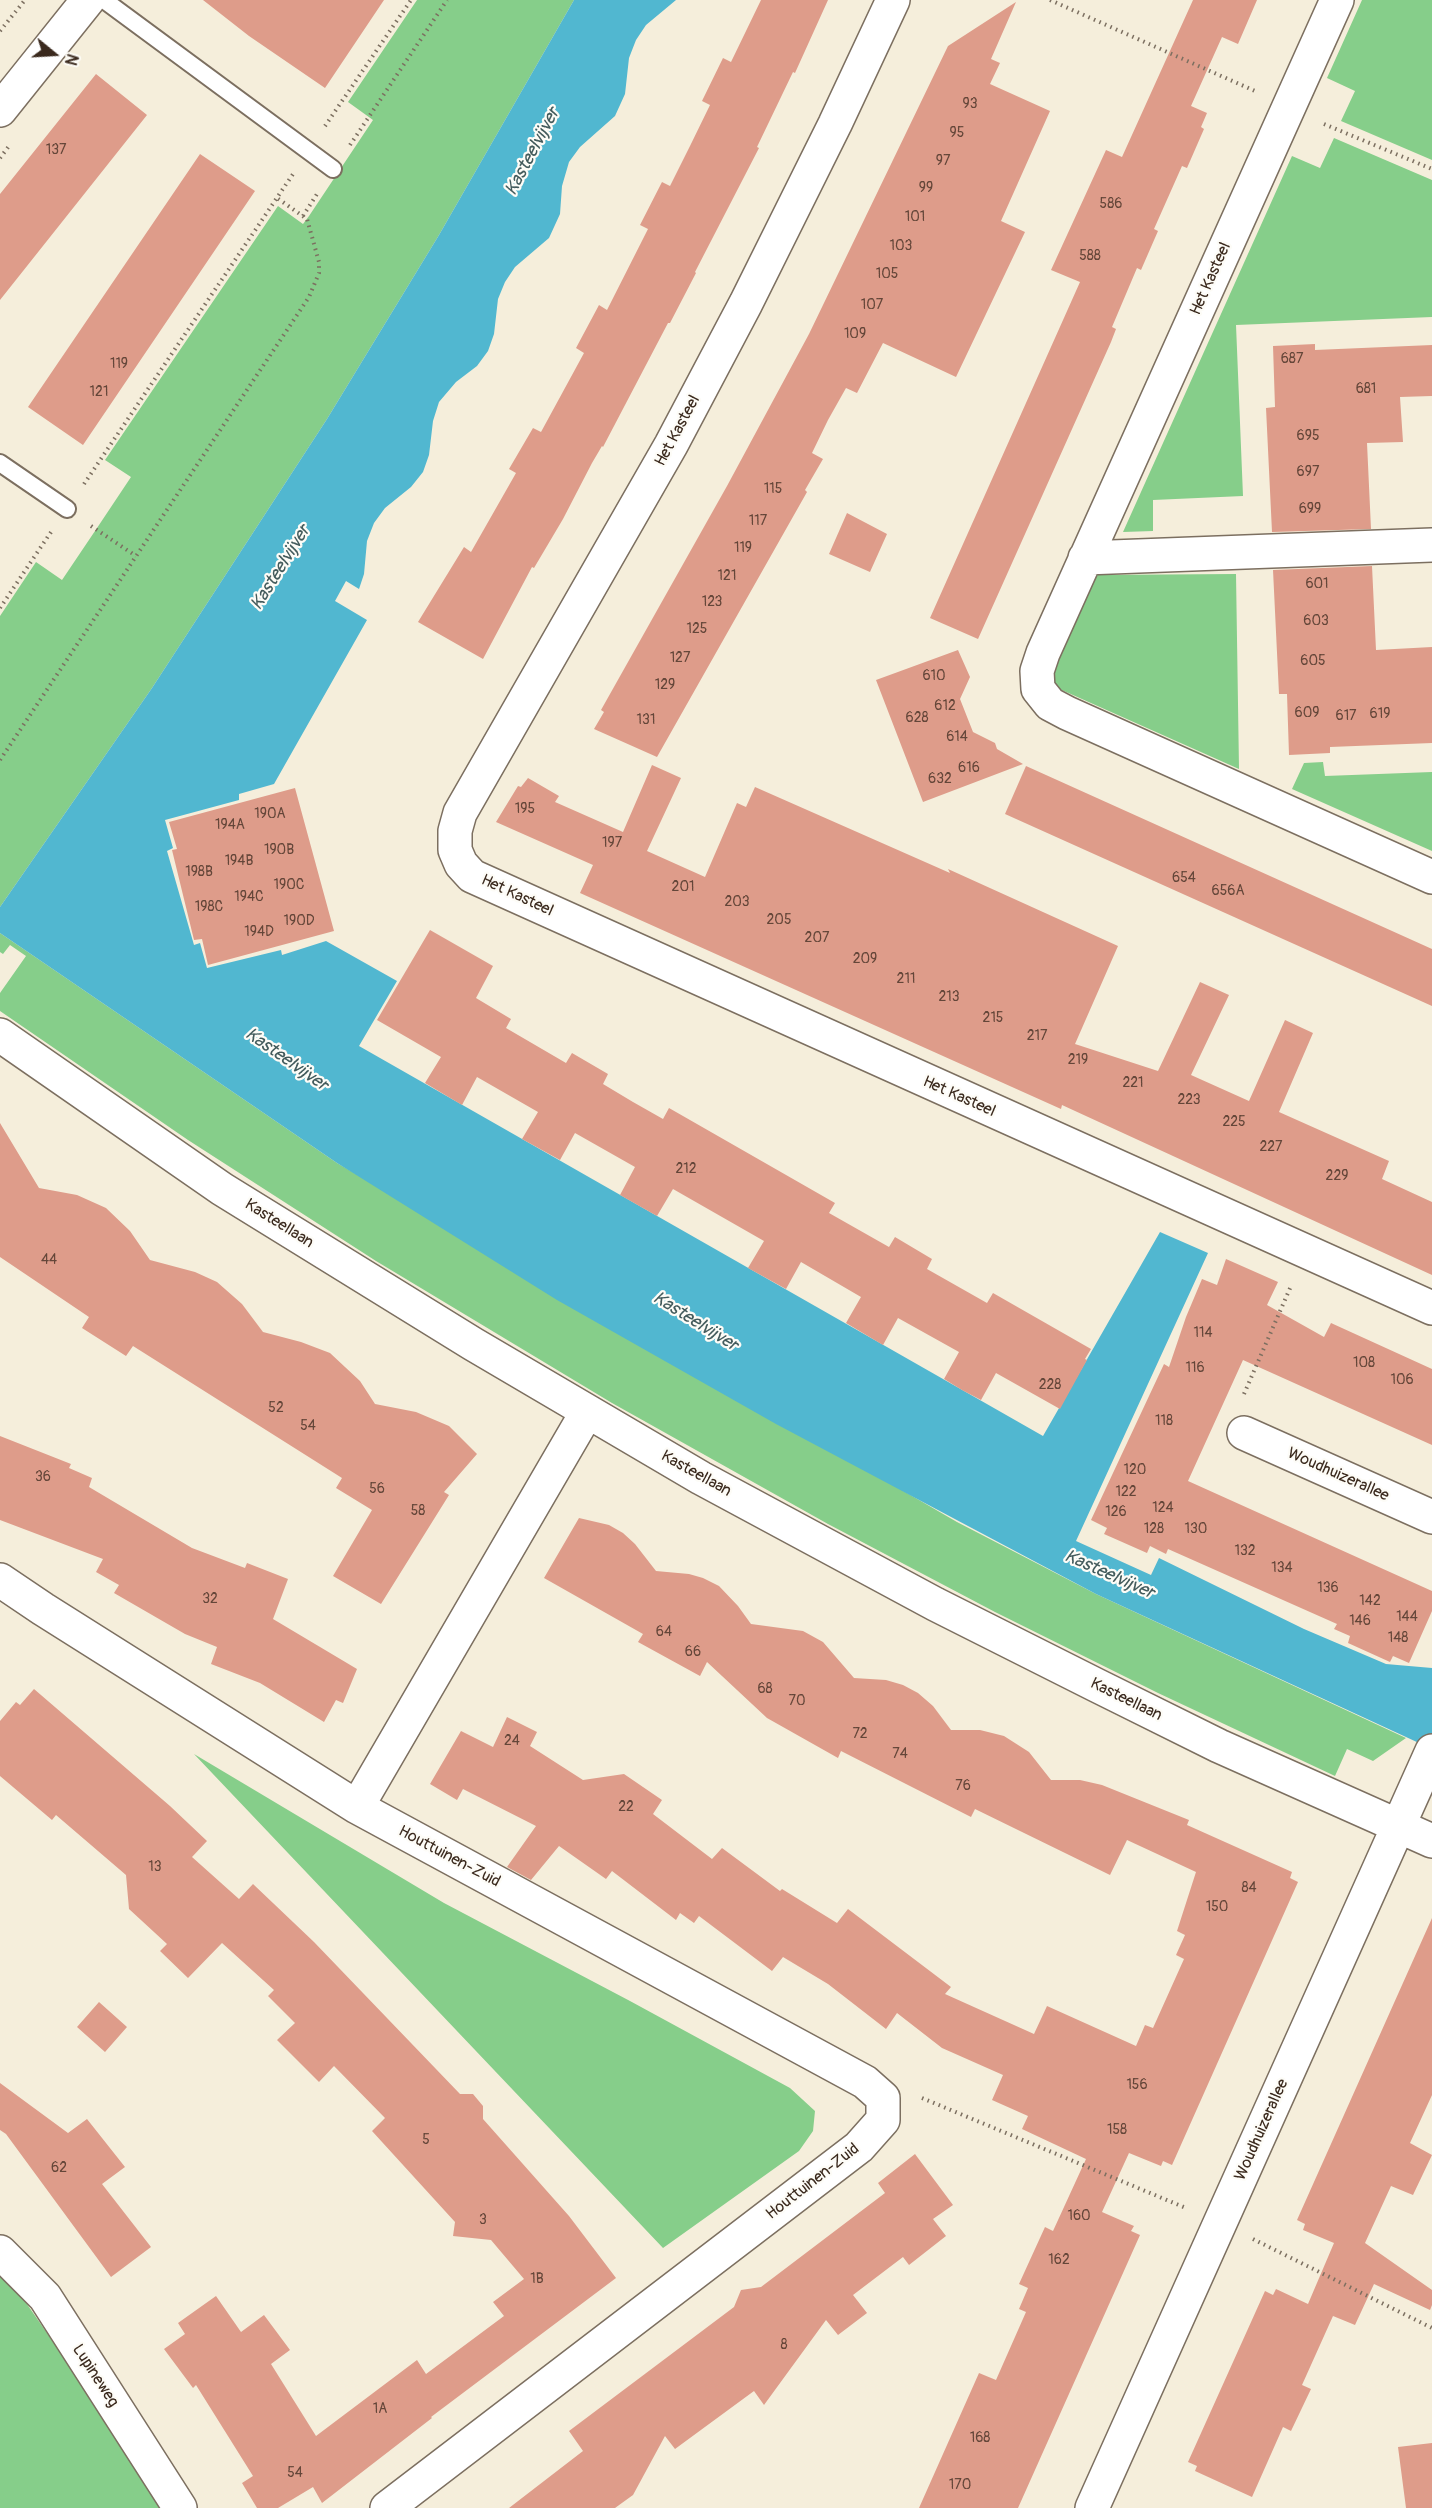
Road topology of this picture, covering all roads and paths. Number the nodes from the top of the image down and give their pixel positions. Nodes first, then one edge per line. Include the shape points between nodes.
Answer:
1 (25, 0) edge
2 (88, 0) edge
3 (104, 0) edge
4 (411, 0) edge
5 (447, 0) edge
6 (893, 0) edge
7 (1050, 0) edge
8 (1337, 0) edge
9 (0, 31) edge
10 (1289, 107) junction
11 (0, 110) edge
12 (308, 152) junction
13 (333, 169) junction
14 (1432, 169) edge
15 (277, 198) junction
16 (303, 216) junction
17 (0, 463) edge
18 (67, 509) junction
19 (1432, 544) edge
20 (135, 556) junction
21 (1085, 558) junction
22 (0, 608) edge
23 (0, 760) edge
24 (1432, 877) edge
25 (0, 1035) edge
26 (1306, 1252) junction
27 (1432, 1308) edge
28 (587, 1412) junction
29 (1244, 1433) joint
30 (1432, 1517) edge
31 (0, 1580) edge
32 (1432, 1751) edge
33 (357, 1807) junction
34 (1399, 1827) junction
35 (1432, 1841) edge
36 (865, 2082) junction
37 (1220, 2223) junction
38 (0, 2252) edge
39 (1432, 2328) edge
40 (180, 2508) edge
41 (387, 2508) edge
42 (1092, 2508) edge

1 - 9 path
2 - 11 street
3 - 12 lane
4 - 12 path
5 - 13 path
6 - 26 street, Het Kasteel via 825,145 671,445 460,813 455,850 472,876
7 - 10 path
8 - 10 street, Het Kasteel
10 - 14 path
10 - 21 street, Het Kasteel
12 - 13 lane
12 - 15 path
13 - 16 path
15 - 16 path
15 - 18 path
16 - 20 path via 319,262 309,297
17 - 18 lane
18 - 20 path
18 - 22 path
19 - 21 street
20 - 23 path
21 - 24 street, Het Kasteel via 1037,671 1038,689 1050,704
25 - 28 street, Kasteellaan via 222,1189
26 - 27 street, Het Kasteel
26 - 29 path via 1230,1426
28 - 33 street
28 - 34 street, Kasteellaan via 935,1604 1219,1746
29 - 30 street, Woudhuizerallee
31 - 33 street, Houttuinen-Zuid
32 - 34 street, Woudhuizerallee
33 - 36 street, Houttuinen-Zuid
34 - 35 street, Kasteellaan
34 - 37 street, Woudhuizerallee
36 - 37 path via 890,2084
36 - 41 street, Houttuinen-Zuid via 883,2098 883,2120 859,2147
37 - 39 path
37 - 42 street, Woudhuizerallee
38 - 40 street, Lupineweg via 45,2297

